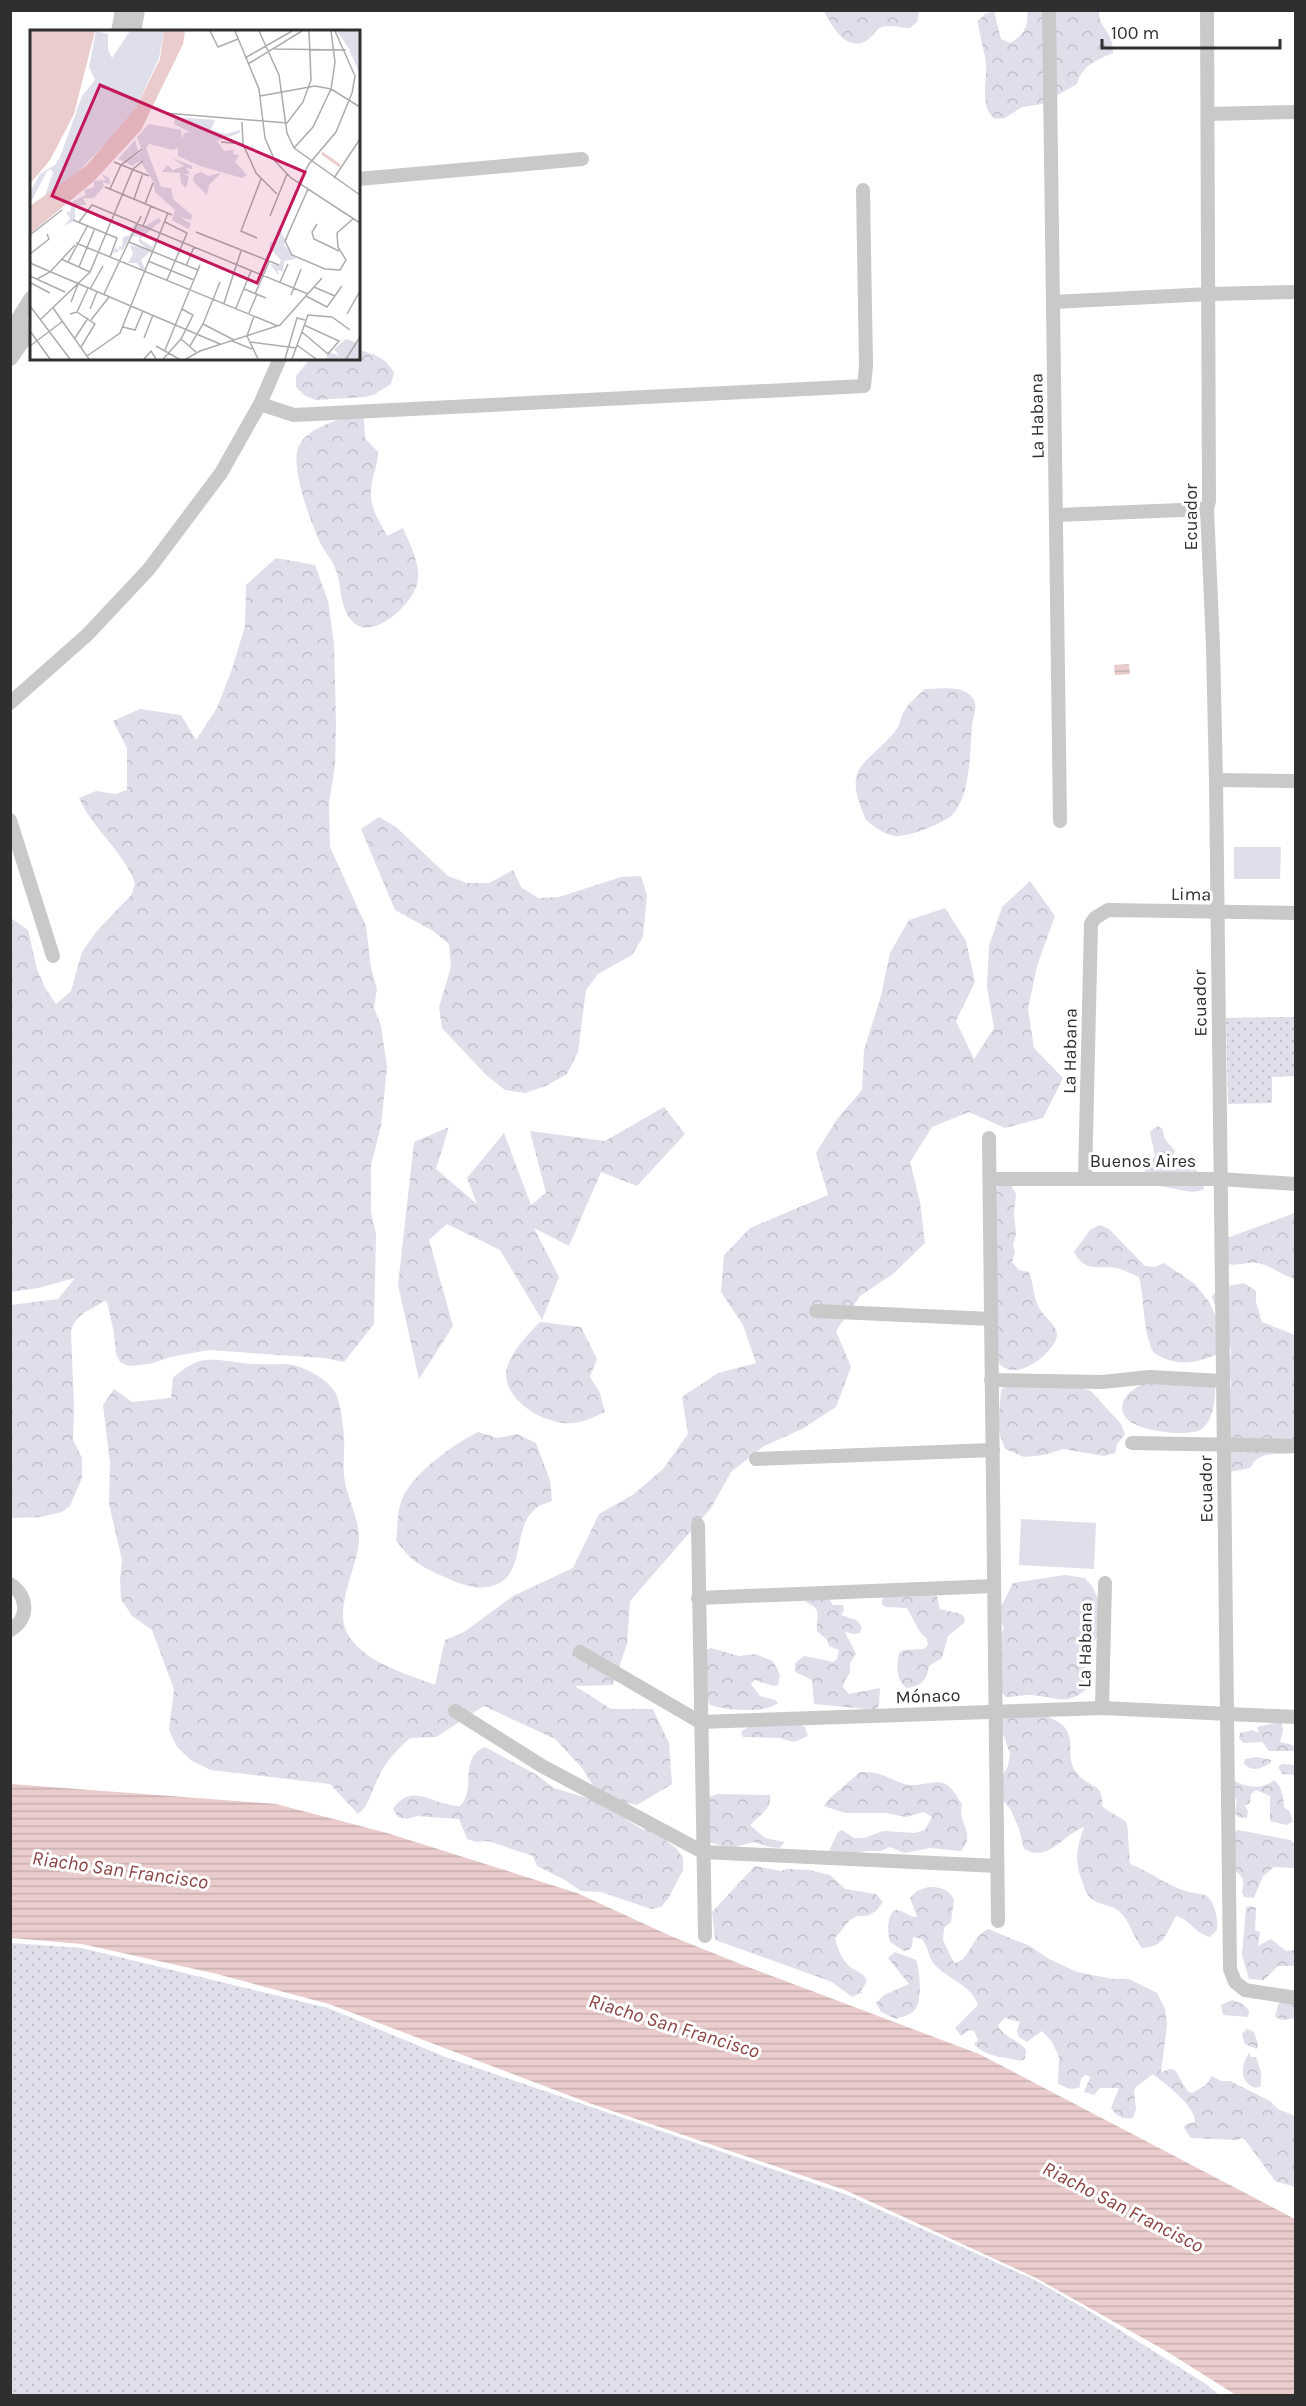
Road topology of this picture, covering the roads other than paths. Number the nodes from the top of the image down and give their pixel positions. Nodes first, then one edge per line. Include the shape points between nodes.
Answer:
1 (123, 10) edge
2 (137, 10) edge
3 (1049, 10) edge
4 (1208, 10) edge
5 (119, 30) edge
6 (134, 30) edge
7 (1296, 112) edge
8 (1208, 114) junction
9 (582, 159) dead end
10 (360, 179) edge
11 (863, 190) dead end
12 (1296, 292) edge
13 (1210, 294) junction
14 (30, 301) edge
15 (1053, 302) junction
16 (30, 330) edge
17 (10, 333) edge
18 (10, 358) edge
19 (279, 360) edge
20 (260, 404) junction
21 (1207, 509) junction
22 (1056, 515) junction
23 (10, 703) edge
24 (1216, 780) junction
25 (1296, 781) edge
26 (10, 820) edge
27 (1060, 821) dead end
28 (1216, 913) junction
29 (1296, 913) edge
30 (1091, 924) joint
31 (53, 956) dead end
32 (989, 1138) dead end
33 (990, 1179) junction
34 (1085, 1179) junction
35 (1220, 1179) junction
36 (1296, 1184) edge
37 (816, 1311) dead end
38 (992, 1319) junction
39 (992, 1380) junction
40 (1222, 1381) junction
41 (1132, 1443) dead end
42 (1223, 1443) junction
43 (1296, 1446) edge
44 (993, 1450) junction
45 (756, 1458) dead end
46 (698, 1525) dead end
47 (1105, 1583) dead end
48 (10, 1584) edge
49 (994, 1586) junction
50 (698, 1598) junction
51 (10, 1630) edge
52 (580, 1652) dead end
53 (1102, 1708) junction
54 (455, 1711) dead end
55 (996, 1712) junction
56 (1228, 1715) junction
57 (1296, 1717) edge
58 (700, 1722) junction
59 (703, 1851) junction
60 (998, 1866) junction
61 (998, 1921) dead end
62 (705, 1936) dead end
63 (1296, 1998) edge

1 - 5 street
2 - 6 street
3 - 15 street, La Habana
4 - 8 street, Ecuador
7 - 8 street
8 - 13 street, Ecuador
9 - 10 street
11 - 20 street via 864,386 294,415
12 - 13 street
13 - 15 street
13 - 21 street, Ecuador
14 - 17 street
15 - 22 street, La Habana
16 - 18 street
19 - 20 street
20 - 23 street via 220,473 148,569 87,635
21 - 22 street
21 - 24 street, Ecuador
22 - 27 street, La Habana
24 - 25 street
24 - 28 street, Ecuador
26 - 31 street
28 - 29 street, Lima
28 - 30 street, Lima via 1108,910
28 - 35 street, Ecuador
30 - 34 street, La Habana
32 - 33 street
33 - 34 street, Buenos Aires
33 - 38 street
34 - 35 street, Buenos Aires
35 - 36 street, Buenos Aires
35 - 40 street, Ecuador
37 - 38 street
38 - 39 street
39 - 40 street via 1102,1382 1150,1377
39 - 44 street
40 - 42 street, Ecuador
41 - 42 street
42 - 43 street
42 - 56 street, Ecuador
44 - 45 street
44 - 49 street
46 - 50 street
47 - 53 street, La Habana
48 - 51 street via 25,1606 21,1621
49 - 50 street
49 - 55 street
50 - 58 street
52 - 58 street
53 - 55 street, Mónaco
53 - 56 street, Mónaco
54 - 59 street via 542,1766
55 - 58 street, Mónaco
55 - 60 street
56 - 57 street, Mónaco
56 - 63 street, Ecuador via 1230,1969 1235,1982 1245,1990
58 - 59 street
59 - 60 street
59 - 62 street
60 - 61 street

